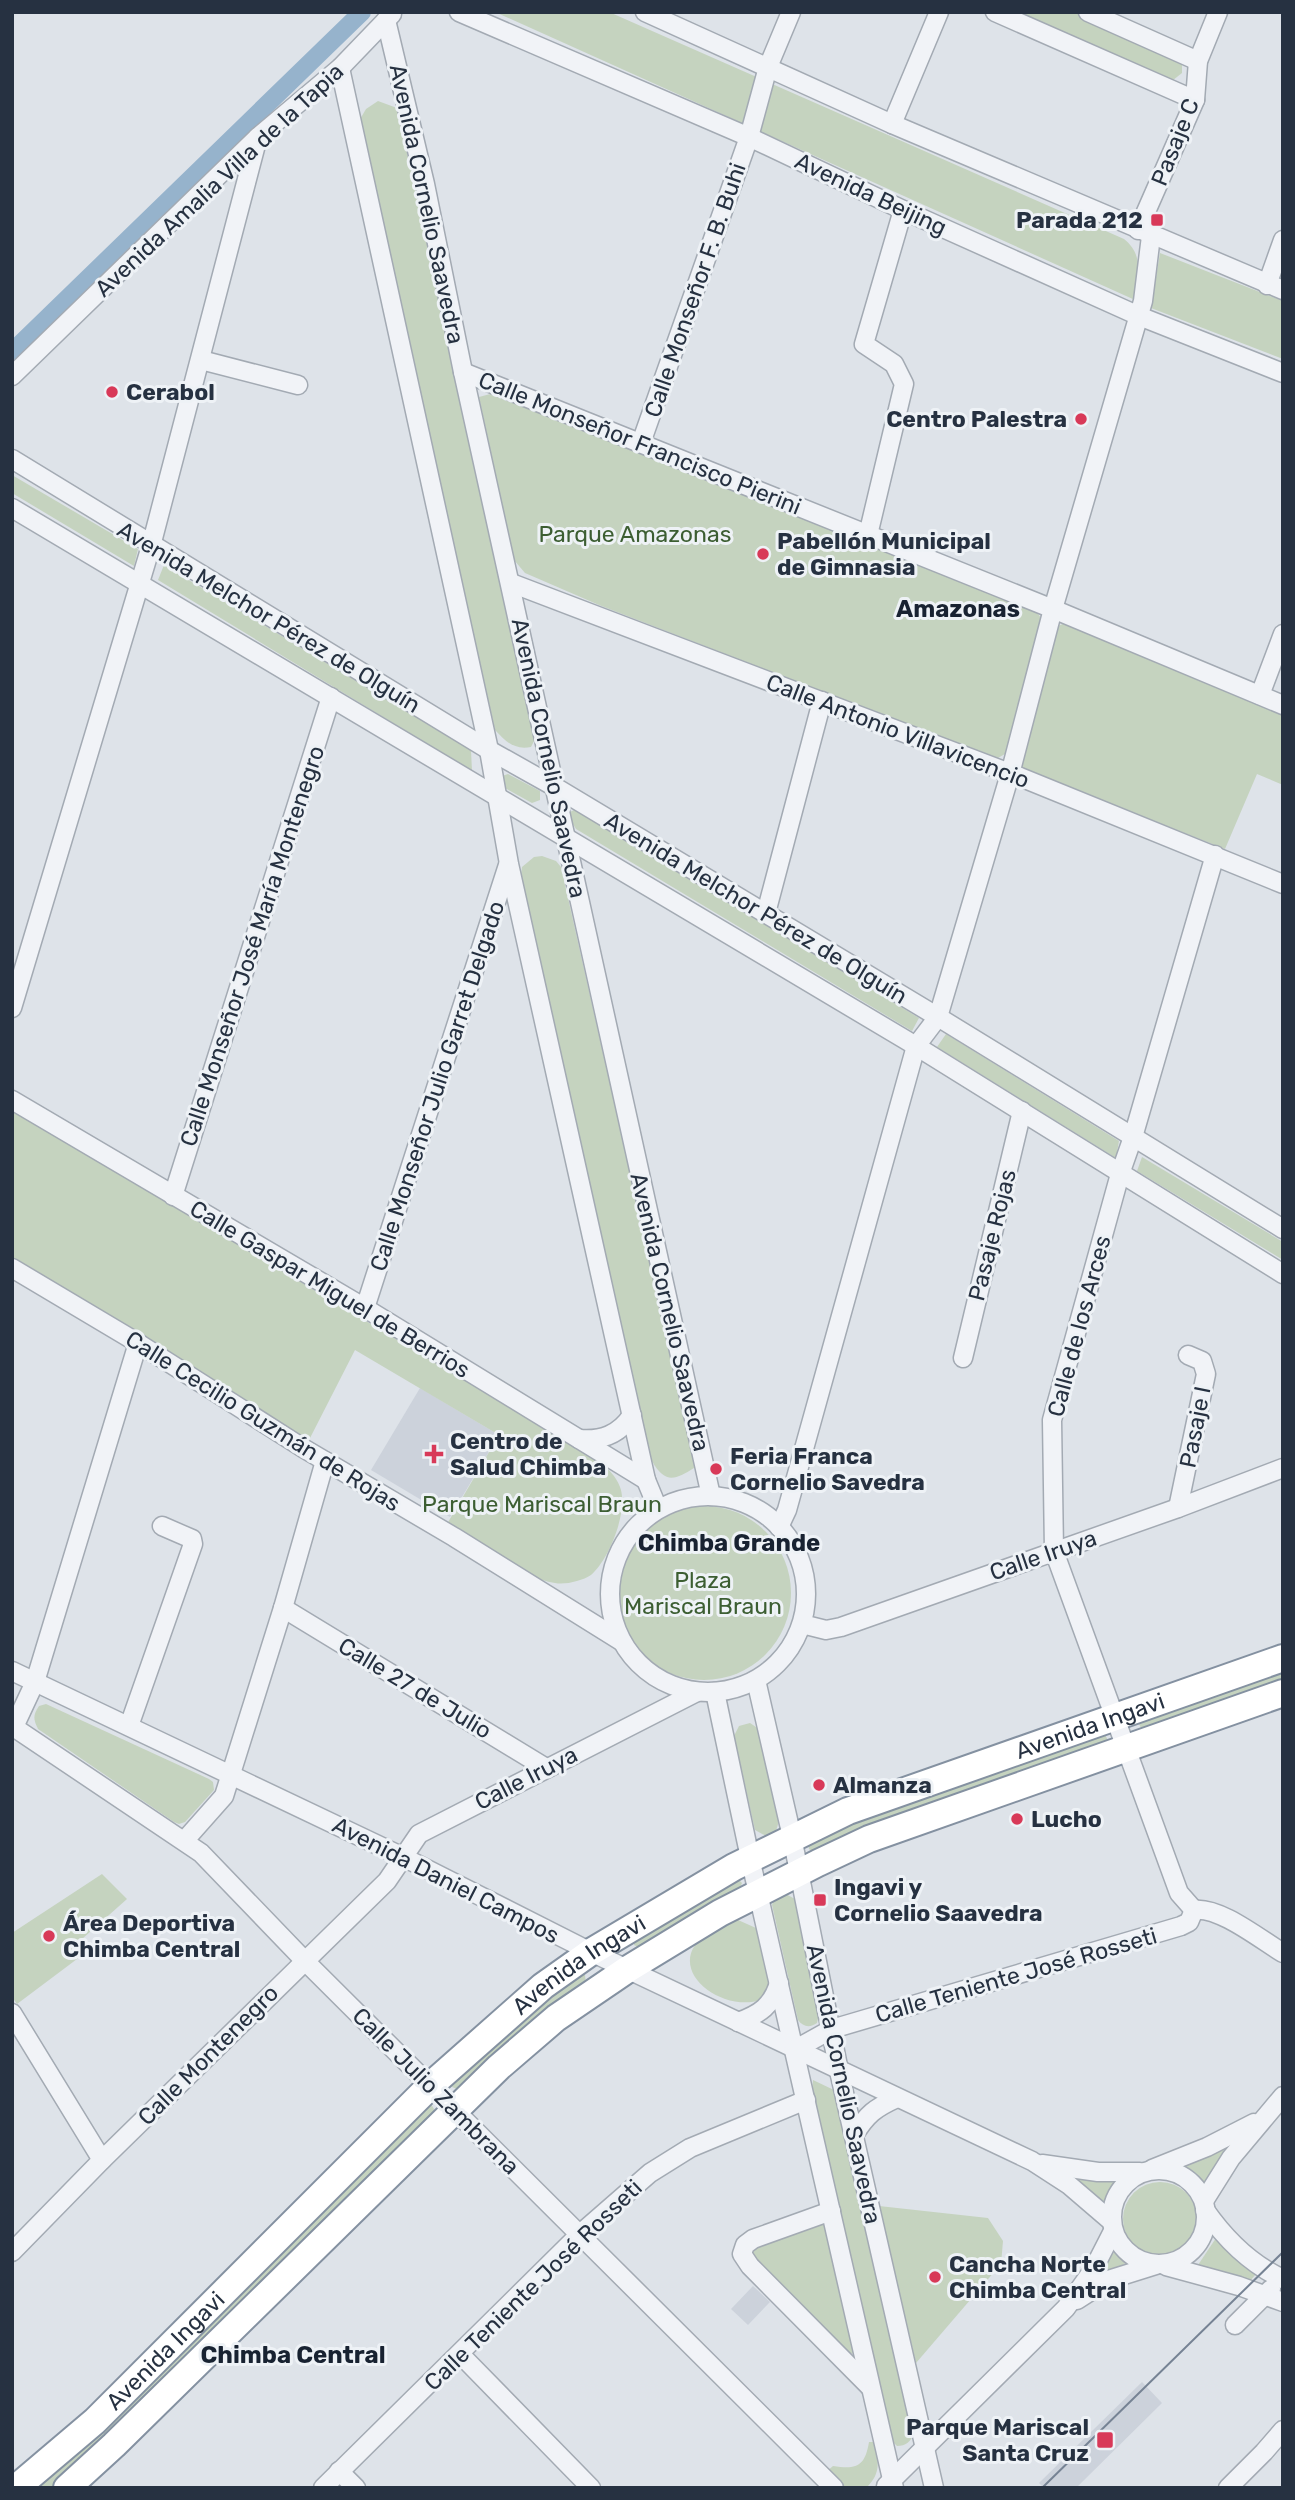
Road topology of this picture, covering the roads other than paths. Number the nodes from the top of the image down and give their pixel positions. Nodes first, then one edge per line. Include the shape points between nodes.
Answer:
1 (459, 12) edge
2 (645, 12) edge
3 (791, 12) edge
4 (939, 12) edge
5 (995, 12) edge
6 (1088, 12) edge
7 (1218, 12) edge
8 (390, 16) edge
9 (1198, 61) junction
10 (768, 67) junction
11 (340, 68) junction
12 (1195, 100) junction
13 (892, 124) junction
14 (258, 137) junction
15 (749, 137) junction
16 (903, 210) junction
17 (1145, 233) junction
18 (1283, 240) edge
19 (1275, 288) edge
20 (1139, 316) junction
21 (201, 360) junction
22 (463, 372) junction
23 (1283, 373) edge
24 (12, 376) edge
25 (299, 385) dead end
26 (641, 443) junction
27 (12, 459) edge
28 (12, 508) edge
29 (868, 534) junction
30 (151, 546) junction
31 (140, 583) junction
32 (511, 583) junction
33 (1053, 609) junction
34 (1283, 634) edge
35 (1260, 695) junction
36 (331, 697) junction
37 (822, 701) junction
38 (1283, 705) edge
39 (488, 750) junction
40 (1010, 774) junction
41 (555, 787) junction
42 (497, 797) junction
43 (566, 838) junction
44 (1215, 855) junction
45 (509, 864) junction
46 (1283, 884) edge
47 (766, 914) junction
48 (12, 1008) edge
49 (939, 1017) junction
50 (916, 1046) junction
51 (12, 1100) edge
52 (1022, 1111) junction
53 (1133, 1137) junction
54 (1120, 1174) junction
55 (173, 1196) junction
56 (1283, 1229) edge
57 (12, 1268) edge
58 (1283, 1274) edge
59 (365, 1308) junction
60 (138, 1343) junction
61 (1188, 1356) dead end
62 (962, 1358) dead end
63 (632, 1415) junction
64 (579, 1439) junction
65 (325, 1461) junction
66 (1283, 1468) edge
67 (646, 1480) junction
68 (711, 1496) junction
69 (1178, 1508) junction
70 (658, 1509) junction
71 (162, 1527) dead end
72 (779, 1527) junction
73 (1055, 1550) junction
74 (283, 1608) junction
75 (802, 1624) junction
76 (621, 1641) junction
77 (1283, 1658) edge
78 (12, 1671) edge
79 (756, 1680) junction
80 (35, 1682) junction
81 (706, 1692) junction
82 (1283, 1693) edge
83 (1115, 1717) junction
84 (13, 1726) edge
85 (129, 1726) junction
86 (1126, 1750) junction
87 (546, 1768) junction
88 (232, 1775) junction
89 (792, 1838) junction
90 (185, 1840) junction
91 (403, 1857) junction
92 (750, 1858) junction
93 (799, 1872) junction
94 (758, 1893) junction
95 (1194, 1910) junction
96 (591, 1952) junction
97 (1283, 1953) edge
98 (304, 1960) junction
99 (628, 1969) junction
100 (779, 1983) junction
101 (12, 2013) edge
102 (738, 2022) junction
103 (832, 2029) junction
104 (794, 2050) junction
105 (839, 2071) junction
106 (431, 2085) junction
107 (1283, 2096) edge
108 (897, 2098) junction
109 (806, 2100) junction
110 (455, 2110) junction
111 (1263, 2118) junction
112 (854, 2135) junction
113 (102, 2160) junction
114 (1032, 2161) junction
115 (1144, 2172) junction
116 (1205, 2206) junction
117 (831, 2211) junction
118 (1112, 2226) junction
119 (580, 2234) junction
120 (12, 2252) edge
121 (1159, 2265) junction
122 (1282, 2278) edge
123 (1266, 2295) junction
124 (1283, 2302) edge
125 (1066, 2308) junction
126 (1235, 2325) dead end
127 (460, 2354) junction
128 (872, 2389) junction
129 (1283, 2430) edge
130 (1283, 2439) edge
131 (926, 2447) junction
132 (1265, 2452) junction
133 (339, 2471) junction
134 (890, 2485) edge
135 (16, 2488) edge
136 (66, 2488) edge
137 (323, 2488) edge
138 (356, 2488) edge
139 (591, 2488) edge
140 (834, 2488) edge
141 (934, 2488) edge
142 (1228, 2488) edge

1 - 15 street, Avenida Beijing
2 - 10 street
3 - 10 street, Calle Monseñor F. B. Buhi
4 - 13 street
5 - 12 street
6 - 9 street
7 - 9 street, Pasaje C
8 - 11 street, Avenida Amalia Villa de la Tapia
8 - 22 street, Avenida Cornelio Saavedra
9 - 12 street, Pasaje C
10 - 13 street
10 - 15 street, Calle Monseñor F. B. Buhi
11 - 14 street, Avenida Amalia Villa de la Tapia
11 - 39 street
12 - 17 street, Pasaje C
13 - 17 street
14 - 21 street
14 - 24 street, Avenida Amalia Villa de la Tapia
15 - 16 street, Avenida Beijing
15 - 26 street, Calle Monseñor F. B. Buhi
16 - 20 street, Avenida Beijing
16 - 29 street via 864,344 894,364 904,384
17 - 19 street
17 - 20 street, Pasaje C
18 - 19 street
20 - 23 street, Avenida Beijing
20 - 33 street, Pasaje C
21 - 25 street
21 - 30 street
22 - 26 street, Calle Monseñor Francisco Pierini
22 - 32 street, Avenida Cornelio Saavedra
26 - 29 street, Calle Monseñor Francisco Pierini
27 - 30 street, Avenida Melchor Pérez de Olguín
28 - 31 street, Avenida Melchor Pérez de Olguín
29 - 33 street, Calle Monseñor Francisco Pierini
30 - 31 street
30 - 39 street, Avenida Melchor Pérez de Olguín
31 - 36 street, Avenida Melchor Pérez de Olguín
31 - 48 street
32 - 37 street, Calle Antonio Villavicencio
32 - 41 street, Avenida Cornelio Saavedra
33 - 35 street, Calle Monseñor Francisco Pierini
33 - 40 street, Pasaje C
34 - 35 street
35 - 38 street, Calle Monseñor Francisco Pierini
36 - 42 street, Avenida Melchor Pérez de Olguín
36 - 55 street, Calle Monseñor José María Montenegro
37 - 40 street, Calle Antonio Villavicencio
37 - 47 street
39 - 41 street, Avenida Melchor Pérez de Olguín
39 - 42 street
40 - 44 street, Calle Antonio Villavicencio
40 - 49 street, Pasaje C
41 - 43 street, Avenida Cornelio Saavedra
41 - 47 street, Avenida Melchor Pérez de Olguín
42 - 43 street, Avenida Melchor Pérez de Olguín
42 - 45 street
43 - 50 street, Avenida Melchor Pérez de Olguín
43 - 68 street, Avenida Cornelio Saavedra
44 - 46 street, Calle Antonio Villavicencio
44 - 53 street, Calle de los Arces
45 - 59 street, Calle Monseñor Julio Garret Delgado
45 - 63 street
47 - 49 street, Avenida Melchor Pérez de Olguín
49 - 50 street
49 - 53 street, Avenida Melchor Pérez de Olguín
50 - 52 street, Avenida Melchor Pérez de Olguín
50 - 72 street
51 - 55 street, Calle Gaspar Miguel de Berrios
52 - 54 street, Avenida Melchor Pérez de Olguín
52 - 62 street, Pasaje Rojas
53 - 54 street, Calle de los Arces
53 - 56 street, Avenida Melchor Pérez de Olguín
54 - 58 street, Avenida Melchor Pérez de Olguín
54 - 73 street, Calle de los Arces via 1052,1420
55 - 59 street, Calle Gaspar Miguel de Berrios
57 - 60 street, Calle Cecilio Guzmán de Rojas
59 - 64 street, Calle Gaspar Miguel de Berrios
60 - 65 street, Calle Cecilio Guzmán de Rojas
60 - 80 street
61 - 69 street, Pasaje I via 1202,1361 1206,1374
63 - 64 street via 626,1425 606,1437
63 - 67 street
64 - 67 street, Calle Gaspar Miguel de Berrios
65 - 74 street
65 - 76 street, Calle Cecilio Guzmán de Rojas
66 - 69 street, Calle Iruya
67 - 70 street
68 - 70 street via 675,1501
68 - 72 street via 748,1505
69 - 73 street, Calle Iruya
70 - 76 street via 633,1531 611,1576 611,1609
71 - 85 street via 186,1535 192,1544
72 - 75 street via 802,1569
73 - 75 street, Calle Iruya via 841,1627 826,1630
73 - 83 street, Calle de los Arces
74 - 87 street, Calle 27 de Julio
74 - 88 street
75 - 79 street via 781,1658
76 - 81 street via 653,1676 667,1684
77 - 83 highway, Avenida Ingavi
78 - 80 street, Avenida Daniel Campos
79 - 81 street
79 - 89 street, Avenida Cornelio Saavedra
80 - 84 street
80 - 85 street, Avenida Daniel Campos
81 - 87 street, Calle Iruya
81 - 92 street, Avenida Cornelio Saavedra
82 - 86 highway, Avenida Ingavi
83 - 86 street, Calle de los Arces
83 - 89 highway, Avenida Ingavi via 848,1811
84 - 90 street, Calle Julio Zambrana
85 - 88 street, Avenida Daniel Campos
86 - 93 highway, Avenida Ingavi via 869,1839
86 - 95 street, Calle de los Arces via 1179,1893
87 - 91 street, Calle Iruya via 419,1834
88 - 90 street via 224,1796
88 - 91 street, Avenida Daniel Campos
89 - 92 highway, Avenida Ingavi
89 - 93 street, Avenida Cornelio Saavedra
90 - 98 street, Calle Julio Zambrana
91 - 96 street, Avenida Daniel Campos
91 - 98 street, Calle Montenegro via 387,1881
92 - 94 street, Avenida Cornelio Saavedra
92 - 96 highway, Avenida Ingavi
93 - 94 highway, Avenida Ingavi
93 - 103 street, Avenida Cornelio Saavedra
94 - 99 highway, Avenida Ingavi
94 - 100 street, Avenida Cornelio Saavedra
95 - 97 street via 1216,1913
95 - 103 street, Calle Teniente José Rosseti via 1189,1922 1181,1926
96 - 99 street, Avenida Daniel Campos
96 - 106 highway, Avenida Ingavi via 543,1986
98 - 106 street, Calle Julio Zambrana
98 - 113 street, Calle Montenegro
99 - 102 street, Avenida Daniel Campos
99 - 110 highway, Avenida Ingavi via 556,2018
100 - 102 street via 770,2005 757,2016
100 - 104 street, Avenida Cornelio Saavedra
101 - 113 street
102 - 104 street, Avenida Daniel Campos
103 - 104 street, Calle Teniente José Rosseti
103 - 105 street, Avenida Cornelio Saavedra
104 - 105 street, Avenida Daniel Campos
104 - 109 street, Avenida Cornelio Saavedra
105 - 108 street, Avenida Daniel Campos
105 - 112 street, Avenida Cornelio Saavedra
106 - 110 street, Calle Julio Zambrana
106 - 135 highway, Avenida Ingavi via 95,2421
107 - 111 street
108 - 112 street via 875,2108
108 - 114 street, Avenida Daniel Campos
109 - 117 street, Avenida Cornelio Saavedra
109 - 119 street, Calle Teniente José Rosseti via 671,2159
110 - 119 street, Calle Julio Zambrana
110 - 136 highway, Avenida Ingavi
111 - 115 street
111 - 116 street via 1231,2158
112 - 131 street, Avenida Cornelio Saavedra
113 - 120 street, Calle Montenegro
114 - 115 street, Avenida Daniel Campos via 1076,2170
114 - 118 street, Avenida Daniel Campos via 1069,2185
115 - 116 street via 1177,2174 1194,2187
115 - 118 street via 1118,2193
116 - 121 street via 1205,2227 1196,2247 1179,2261
116 - 122 street via 1238,2250
117 - 128 street, Avenida Cornelio Saavedra
117 - 128 street via 753,2239 742,2254
118 - 121 street via 1128,2253
118 - 125 street via 1093,2270
119 - 127 street, Calle Teniente José Rosseti
119 - 140 street, Calle Julio Zambrana
121 - 123 street
121 - 125 street via 1108,2280
122 - 123 street
123 - 124 street
123 - 126 street
125 - 131 street
127 - 133 street, Calle Teniente José Rosseti
127 - 139 street
128 - 134 street, Avenida Cornelio Saavedra
129 - 132 street
130 - 132 street
131 - 134 street
131 - 141 street, Avenida Cornelio Saavedra
132 - 142 street
133 - 137 street, Calle Teniente José Rosseti
133 - 138 street

